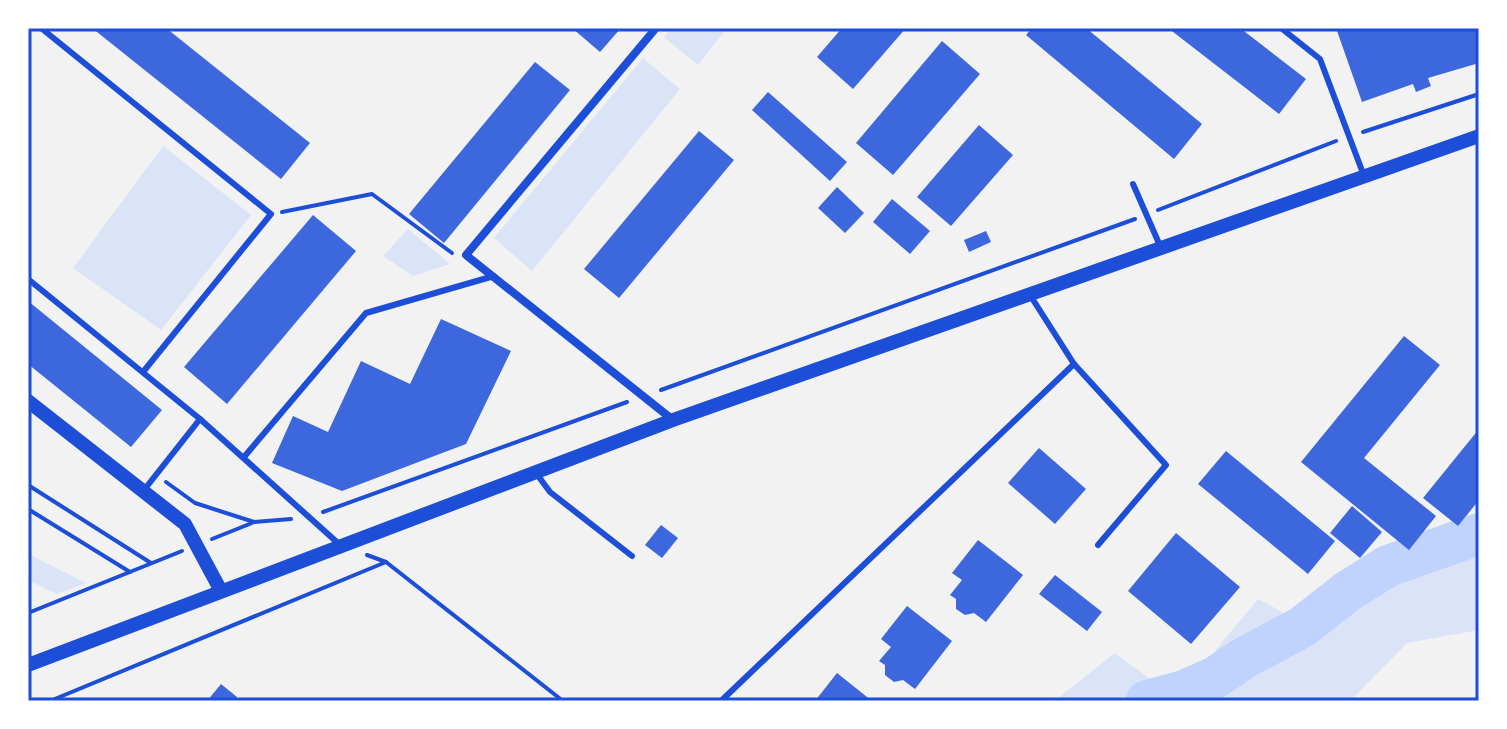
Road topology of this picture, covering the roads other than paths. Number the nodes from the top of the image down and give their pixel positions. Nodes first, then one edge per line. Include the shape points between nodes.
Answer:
1 (41, 28) edge
2 (656, 28) edge
3 (1281, 28) edge
4 (1479, 136) edge
5 (1364, 176) junction
6 (1133, 184) dead end
7 (1161, 248) junction
8 (494, 276) junction
9 (28, 279) edge
10 (1030, 295) junction
11 (1074, 364) junction
12 (143, 372) junction
13 (28, 401) edge
14 (200, 419) junction
15 (673, 420) junction
16 (244, 457) junction
17 (535, 472) junction
18 (144, 490) junction
19 (1098, 545) dead end
20 (341, 546) junction
21 (632, 556) dead end
22 (221, 591) junction
23 (28, 665) edge
24 (721, 701) edge

1 - 12 lane via 271,214
2 - 8 street via 466,255
3 - 5 lane via 1320,59
4 - 5 street
5 - 7 street
6 - 7 lane
7 - 10 street
8 - 15 street
8 - 16 lane via 366,313
9 - 12 lane
10 - 11 lane
10 - 15 street
11 - 19 lane via 1166,465
11 - 24 lane
12 - 14 lane
13 - 18 street
14 - 16 lane
14 - 18 lane
15 - 17 street
16 - 20 lane
17 - 20 street
17 - 21 lane via 550,492
18 - 22 street via 185,524
20 - 22 street
22 - 23 street

